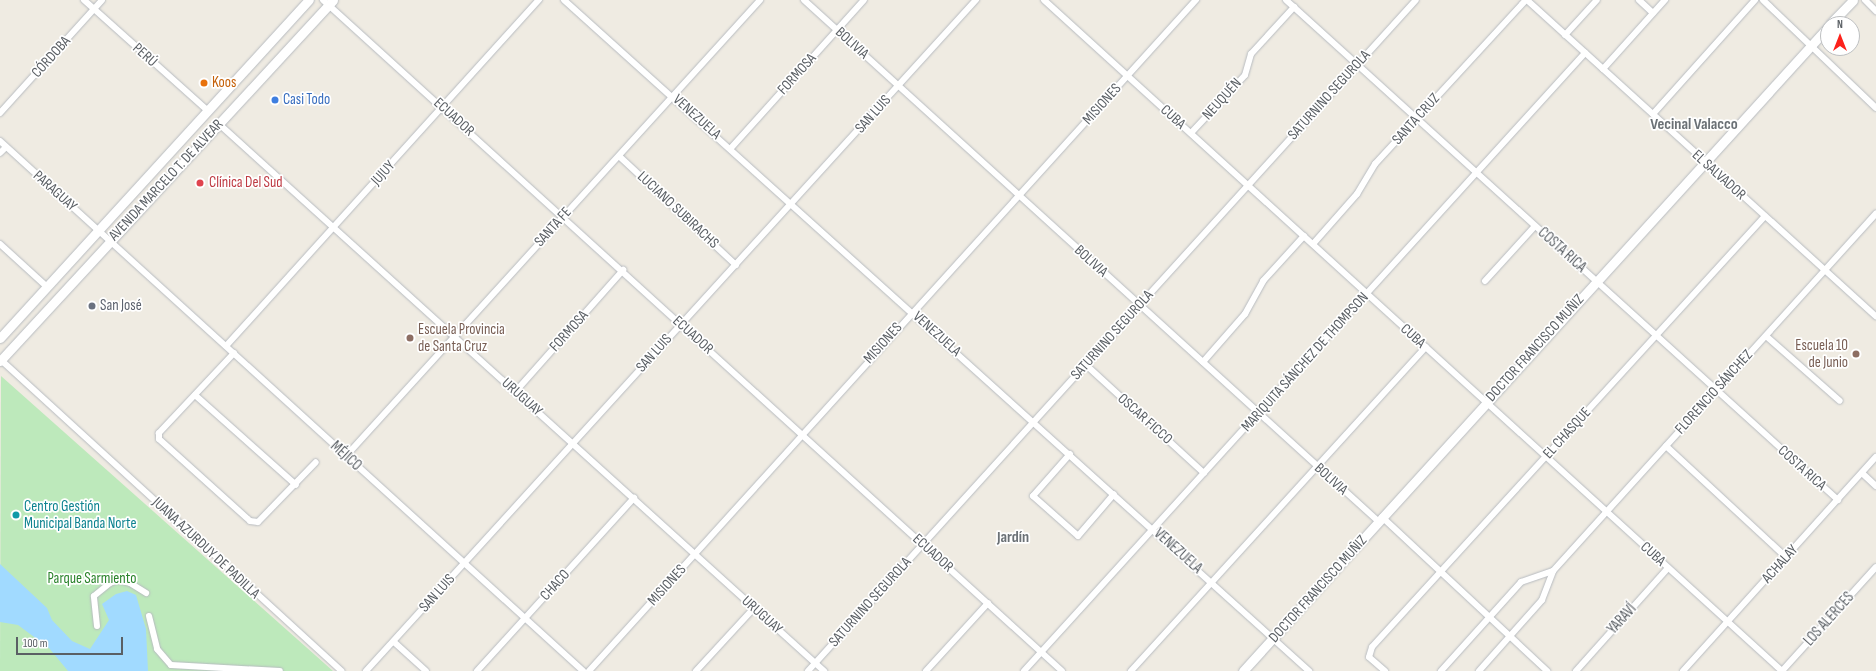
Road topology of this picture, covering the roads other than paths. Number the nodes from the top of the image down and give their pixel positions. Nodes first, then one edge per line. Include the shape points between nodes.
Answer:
1 (84, 0) edge
2 (102, 0) edge
3 (309, 0) edge
4 (539, 0) edge
5 (564, 0) edge
6 (760, 0) edge
7 (804, 0) edge
8 (864, 0) edge
9 (976, 0) edge
10 (1044, 0) edge
11 (1196, 0) edge
12 (1286, 0) edge
13 (1416, 0) edge
14 (1526, 0) edge
15 (1597, 0) edge
16 (1639, 0) edge
17 (1665, 0) edge
18 (1755, 0) edge
19 (1763, 0) edge
20 (1853, 0) edge
21 (1865, 0) edge
22 (329, 2) edge
23 (1294, 7) junction
24 (94, 9) junction
25 (1876, 11) edge
26 (1653, 13) junction
27 (1838, 16) edge
28 (837, 30) junction
29 (1565, 35) junction
30 (1820, 35) edge
31 (1811, 45) junction
32 (1585, 53) junction
33 (1357, 65) junction
34 (1603, 69) junction
35 (1128, 76) junction
36 (898, 85) junction
37 (672, 96) junction
38 (443, 107) junction
39 (1876, 108) edge
40 (206, 110) junction
41 (0, 113) edge
42 (1653, 114) junction
43 (1416, 119) junction
44 (220, 124) junction
45 (1191, 133) junction
46 (0, 141) edge
47 (6, 147) junction
48 (731, 148) junction
49 (0, 153) edge
50 (619, 156) junction
51 (1705, 161) junction
52 (1476, 172) junction
53 (1248, 185) junction
54 (1019, 195) junction
55 (792, 203) junction
56 (1876, 213) edge
57 (563, 216) junction
58 (1765, 216) junction
59 (1535, 226) junction
60 (334, 227) junction
61 (98, 229) junction
62 (1304, 236) junction
63 (110, 240) junction
64 (0, 244) edge
65 (1313, 244) junction
66 (736, 265) junction
67 (623, 270) junction
68 (1826, 271) junction
69 (1485, 281) dead end
70 (1595, 281) junction
71 (46, 286) junction
72 (1366, 293) junction
73 (1140, 305) junction
74 (912, 311) junction
75 (1876, 318) edge
76 (681, 324) junction
77 (1656, 335) junction
78 (455, 336) junction
79 (1766, 336) junction
80 (0, 338) edge
81 (226, 346) junction
82 (1426, 347) junction
83 (234, 353) junction
84 (1, 360) edge
85 (1202, 362) junction
86 (1086, 364) junction
87 (1716, 390) junction
88 (516, 391) junction
89 (195, 395) junction
90 (1840, 401) dead end
91 (1486, 402) junction
92 (1259, 413) junction
93 (1034, 422) junction
94 (802, 434) junction
95 (573, 443) junction
96 (1666, 446) junction
97 (1070, 454) junction
98 (346, 456) junction
99 (1546, 456) junction
100 (1876, 458) edge
101 (316, 462) dead end
102 (1318, 466) junction
103 (1204, 473) junction
104 (1862, 473) junction
105 (296, 484) junction
106 (1876, 486) edge
107 (1114, 494) junction
108 (634, 498) junction
109 (1838, 500) junction
110 (1607, 512) junction
111 (1380, 519) junction
112 (1153, 529) junction
113 (923, 544) junction
114 (695, 554) junction
115 (1786, 557) junction
116 (464, 563) junction
117 (1876, 567) edge
118 (1668, 568) junction
119 (1553, 571) junction
120 (1440, 572) junction
121 (1212, 582) junction
122 (146, 593) dead end
123 (988, 603) junction
124 (754, 608) junction
125 (149, 616) dead end
126 (1489, 617) junction
127 (525, 618) junction
128 (1728, 622) junction
129 (97, 626) dead end
130 (1510, 637) junction
131 (1273, 638) junction
132 (394, 642) junction
133 (1041, 652) junction
134 (815, 663) junction
135 (280, 671) edge
136 (341, 671) edge
137 (366, 671) edge
138 (426, 671) edge
139 (477, 671) edge
140 (583, 671) edge
141 (589, 671) edge
142 (696, 671) edge
143 (808, 671) edge
144 (824, 671) edge
145 (926, 671) edge
146 (1024, 671) edge
147 (1062, 671) edge
148 (1132, 671) edge
149 (1243, 671) edge
150 (1309, 671) edge
151 (1385, 671) edge
152 (1441, 671) edge
153 (1480, 671) edge
154 (1547, 671) edge
155 (1576, 671) edge
156 (1684, 671) edge
157 (1782, 671) edge

1 - 24 street, PERÚ
2 - 24 street, CÓRDOBA
3 - 40 main road, AVENIDA MARCELO T. DE ALVEAR
4 - 38 street, JUJUY
5 - 37 street, VENEZUELA
6 - 37 street, SANTA FE
7 - 28 street, BOLIVIA
8 - 28 street, FORMOSA
9 - 36 street, SAN LUIS
10 - 35 street, CUBA
11 - 35 street, MISIONES
12 - 23 street, COSTA RICA
13 - 33 street, SATURNINO SEGUROLA
14 - 29 street, EL SALVADOR
14 - 43 street, SANTA CRUZ
15 - 29 street
16 - 26 street
17 - 26 street
18 - 42 street
19 - 31 street
20 - 27 main road
21 - 25 street
22 - 38 street, ECUADOR
22 - 44 main road, AVENIDA MARCELO T. DE ALVEAR
23 - 33 street, COSTA RICA
23 - 45 street, NEUQUÉN via 1251,54 1245,74
24 - 40 street, PERÚ
24 - 41 street, CÓRDOBA
26 - 34 street
28 - 36 street, BOLIVIA
28 - 48 street, FORMOSA
29 - 32 street, EL SALVADOR
30 - 31 main road, DOCTOR FRANCISCO MUÑIZ
31 - 39 street
31 - 51 main road, DOCTOR FRANCISCO MUÑIZ
32 - 34 street, EL SALVADOR
32 - 52 street, MARIQUITA SÁNCHEZ DE THOMPSON
33 - 43 street, COSTA RICA
33 - 53 street, SATURNINO SEGUROLA
34 - 42 street, EL SALVADOR
35 - 45 street, CUBA
35 - 54 street, MISIONES
36 - 54 street, BOLIVIA
36 - 55 street, SAN LUIS
37 - 48 street, VENEZUELA
37 - 50 street, SANTA FE
38 - 57 street, ECUADOR
38 - 60 street, JUJUY
40 - 61 main road, AVENIDA MARCELO T. DE ALVEAR
42 - 51 street, EL SALVADOR
43 - 52 street, COSTA RICA
43 - 65 street, SANTA CRUZ via 1375,164 1357,194
44 - 60 street, URUGUAY
44 - 63 main road, AVENIDA MARCELO T. DE ALVEAR
45 - 53 street, CUBA
46 - 47 street, PARAGUAY
47 - 49 street
47 - 61 street, PARAGUAY
48 - 55 street, VENEZUELA
50 - 57 street, SANTA FE
50 - 66 street, LUCIANO SUBIRACHS
51 - 58 street, EL SALVADOR
51 - 70 main road, DOCTOR FRANCISCO MUÑIZ
52 - 59 street, COSTA RICA
52 - 72 street, MARIQUITA SÁNCHEZ DE THOMPSON
53 - 62 street, CUBA
53 - 73 street, SATURNINO SEGUROLA
54 - 73 street, BOLIVIA
54 - 74 street, MISIONES
55 - 66 street, SAN LUIS
55 - 74 street, VENEZUELA
56 - 68 street, FLORENCIO SÁNCHEZ
57 - 67 street, ECUADOR
57 - 78 street, SANTA FE
58 - 68 street, EL SALVADOR
58 - 77 street, EL CHASQUE
59 - 69 street
59 - 70 street, COSTA RICA
60 - 78 street, URUGUAY
60 - 81 street, JUJUY
61 - 63 street, PARAGUAY
61 - 71 main road, AVENIDA MARCELO T. DE ALVEAR
62 - 65 street, CUBA
62 - 85 street via 1263,281 1245,314
63 - 81 street, MÉJICO
63 - 84 main road, AVENIDA MARCELO T. DE ALVEAR
64 - 71 street
65 - 72 street, CUBA
66 - 76 street, SAN LUIS
67 - 76 street, ECUADOR
67 - 88 street, FORMOSA
68 - 75 street, EL SALVADOR
68 - 79 street, FLORENCIO SÁNCHEZ
70 - 77 street, COSTA RICA
70 - 91 main road, DOCTOR FRANCISCO MUÑIZ
71 - 80 main road, AVENIDA MARCELO T. DE ALVEAR
72 - 82 street, CUBA
72 - 92 street, MARIQUITA SÁNCHEZ DE THOMPSON
73 - 85 street, BOLIVIA
73 - 86 street, SATURNINO SEGUROLA
74 - 93 street, VENEZUELA
74 - 94 street, MISIONES
76 - 94 street, ECUADOR
76 - 95 street, SAN LUIS
77 - 87 street, COSTA RICA
77 - 99 street, EL CHASQUE
78 - 88 street, URUGUAY
78 - 98 street, SANTA FE
79 - 87 street, FLORENCIO SÁNCHEZ
79 - 90 street
81 - 83 street, MÉJICO
82 - 91 street, CUBA
82 - 102 street
83 - 89 street
83 - 98 street, MÉJICO
84 - 136 street, JUANA AZURDUY DE PADILLA
85 - 92 street, BOLIVIA
86 - 93 street, SATURNINO SEGUROLA
86 - 103 street, OSCAR FICCO
87 - 96 street, FLORENCIO SÁNCHEZ
87 - 109 street, COSTA RICA
88 - 95 street, URUGUAY
89 - 105 street
89 - 105 street via 159,433 159,439 250,521 258,522
91 - 99 street, CUBA
91 - 111 main road, DOCTOR FRANCISCO MUÑIZ
92 - 102 street, BOLIVIA
92 - 103 street, MARIQUITA SÁNCHEZ DE THOMPSON
93 - 97 street, VENEZUELA
93 - 113 street, SATURNINO SEGUROLA
94 - 113 street, ECUADOR
94 - 114 street, MISIONES
95 - 108 street, URUGUAY
95 - 116 street, SAN LUIS
96 - 110 street, FLORENCIO SÁNCHEZ
96 - 115 street
97 - 107 street, VENEZUELA
97 - 107 street via 1032,496 1078,536
98 - 116 street, MÉJICO
99 - 110 street, CUBA
99 - 120 street, EL CHASQUE
100 - 104 street, ACHALAY
101 - 105 street
102 - 111 street, BOLIVIA
102 - 121 street
103 - 112 street, MARIQUITA SÁNCHEZ DE THOMPSON
104 - 106 street
104 - 109 street, ACHALAY
107 - 112 street, VENEZUELA
108 - 114 street, URUGUAY
108 - 127 street, CHACO
109 - 115 street, ACHALAY
110 - 118 street, CUBA
110 - 119 street, FLORENCIO SÁNCHEZ
111 - 120 street, BOLIVIA
111 - 131 main road, DOCTOR FRANCISCO MUÑIZ
112 - 121 street, VENEZUELA
112 - 133 street, MARIQUITA SÁNCHEZ DE THOMPSON
113 - 123 street, ECUADOR
113 - 134 street, SATURNINO SEGUROLA
114 - 124 street, URUGUAY
114 - 141 street, MISIONES
115 - 128 street, ACHALAY
116 - 127 street, MÉJICO
116 - 132 street, SAN LUIS
117 - 157 street, LOS ALERCES
118 - 128 street, CUBA
118 - 155 street, YARAVÍ
119 - 126 street, FLORENCIO SÁNCHEZ via 1521,582
119 - 130 street, FLORENCIO SÁNCHEZ via 1542,600
120 - 126 street, BOLIVIA
120 - 151 street, EL CHASQUE via 1369,651 1369,657
121 - 131 street, VENEZUELA
121 - 148 street
122 - 129 street via 130,583 118,580 110,583 94,596
123 - 133 street, ECUADOR
123 - 145 street
124 - 134 street, URUGUAY
124 - 142 street
125 - 135 street via 157,649 172,665
126 - 130 street, BOLIVIA
126 - 152 street, FLORENCIO SÁNCHEZ
127 - 139 street, CHACO
127 - 140 street, MÉJICO
128 - 156 street, ACHALAY
128 - 157 street, CUBA
130 - 153 street, FLORENCIO SÁNCHEZ
130 - 154 street, BOLIVIA
131 - 149 main road, DOCTOR FRANCISCO MUÑIZ
131 - 150 street, VENEZUELA
132 - 137 street, SAN LUIS
132 - 138 street
133 - 146 street, MARIQUITA SÁNCHEZ DE THOMPSON
133 - 147 street, ECUADOR
134 - 143 street, SATURNINO SEGUROLA
134 - 144 street, URUGUAY

